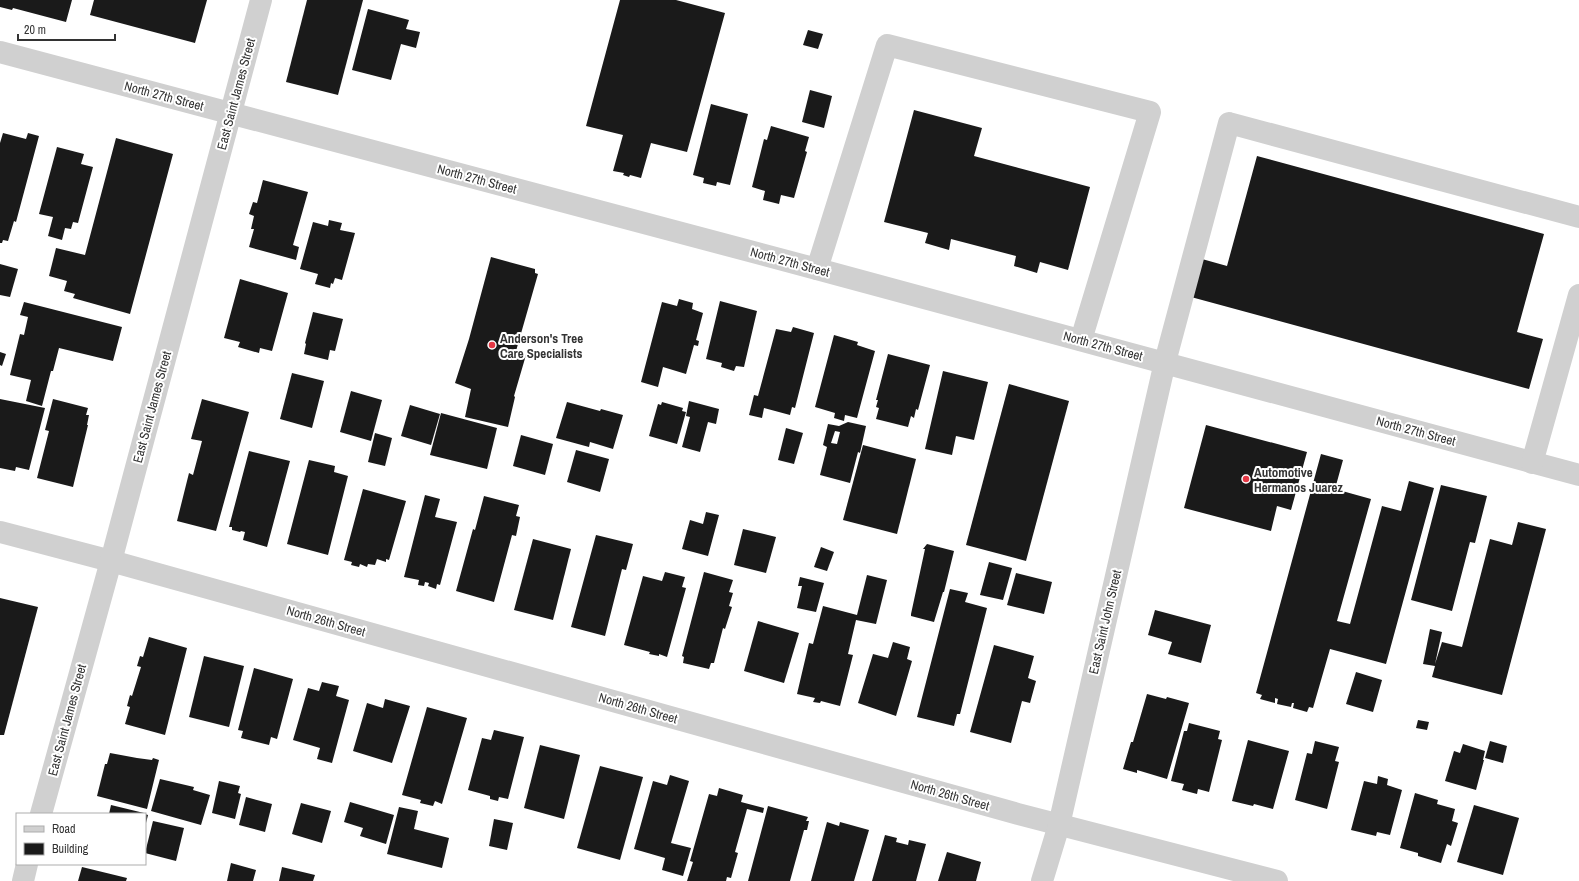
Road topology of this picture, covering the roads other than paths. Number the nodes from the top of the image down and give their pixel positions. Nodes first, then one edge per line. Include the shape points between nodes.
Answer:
1 (261, 0) edge
2 (0, 52) edge
3 (230, 114) junction
4 (1579, 217) edge
5 (817, 269) junction
6 (1579, 295) edge
7 (1081, 340) junction
8 (1165, 362) junction
9 (1532, 463) junction
10 (1579, 475) edge
11 (0, 532) edge
12 (111, 561) junction
13 (41, 813) edge
14 (1059, 825) junction
15 (27, 865) edge
16 (23, 881) edge
17 (1042, 881) edge
18 (1277, 881) edge

1 - 3 street, East Saint James Street
2 - 3 street, North 27th Street
3 - 5 street, North 27th Street
3 - 12 street, East Saint James Street
4 - 8 street, East Saint John Street via 1229,123
5 - 7 street, North 27th Street
5 - 7 street via 886,45 1150,112
6 - 9 street
7 - 8 street, North 27th Street
8 - 9 street, North 27th Street
8 - 14 street, East Saint John Street
9 - 10 street, North 27th Street
11 - 12 street, North 26th Street
12 - 13 street, East Saint James Street
12 - 14 street, North 26th Street
14 - 17 street, East Saint John Street
14 - 18 street, North 26th Street
15 - 16 street

